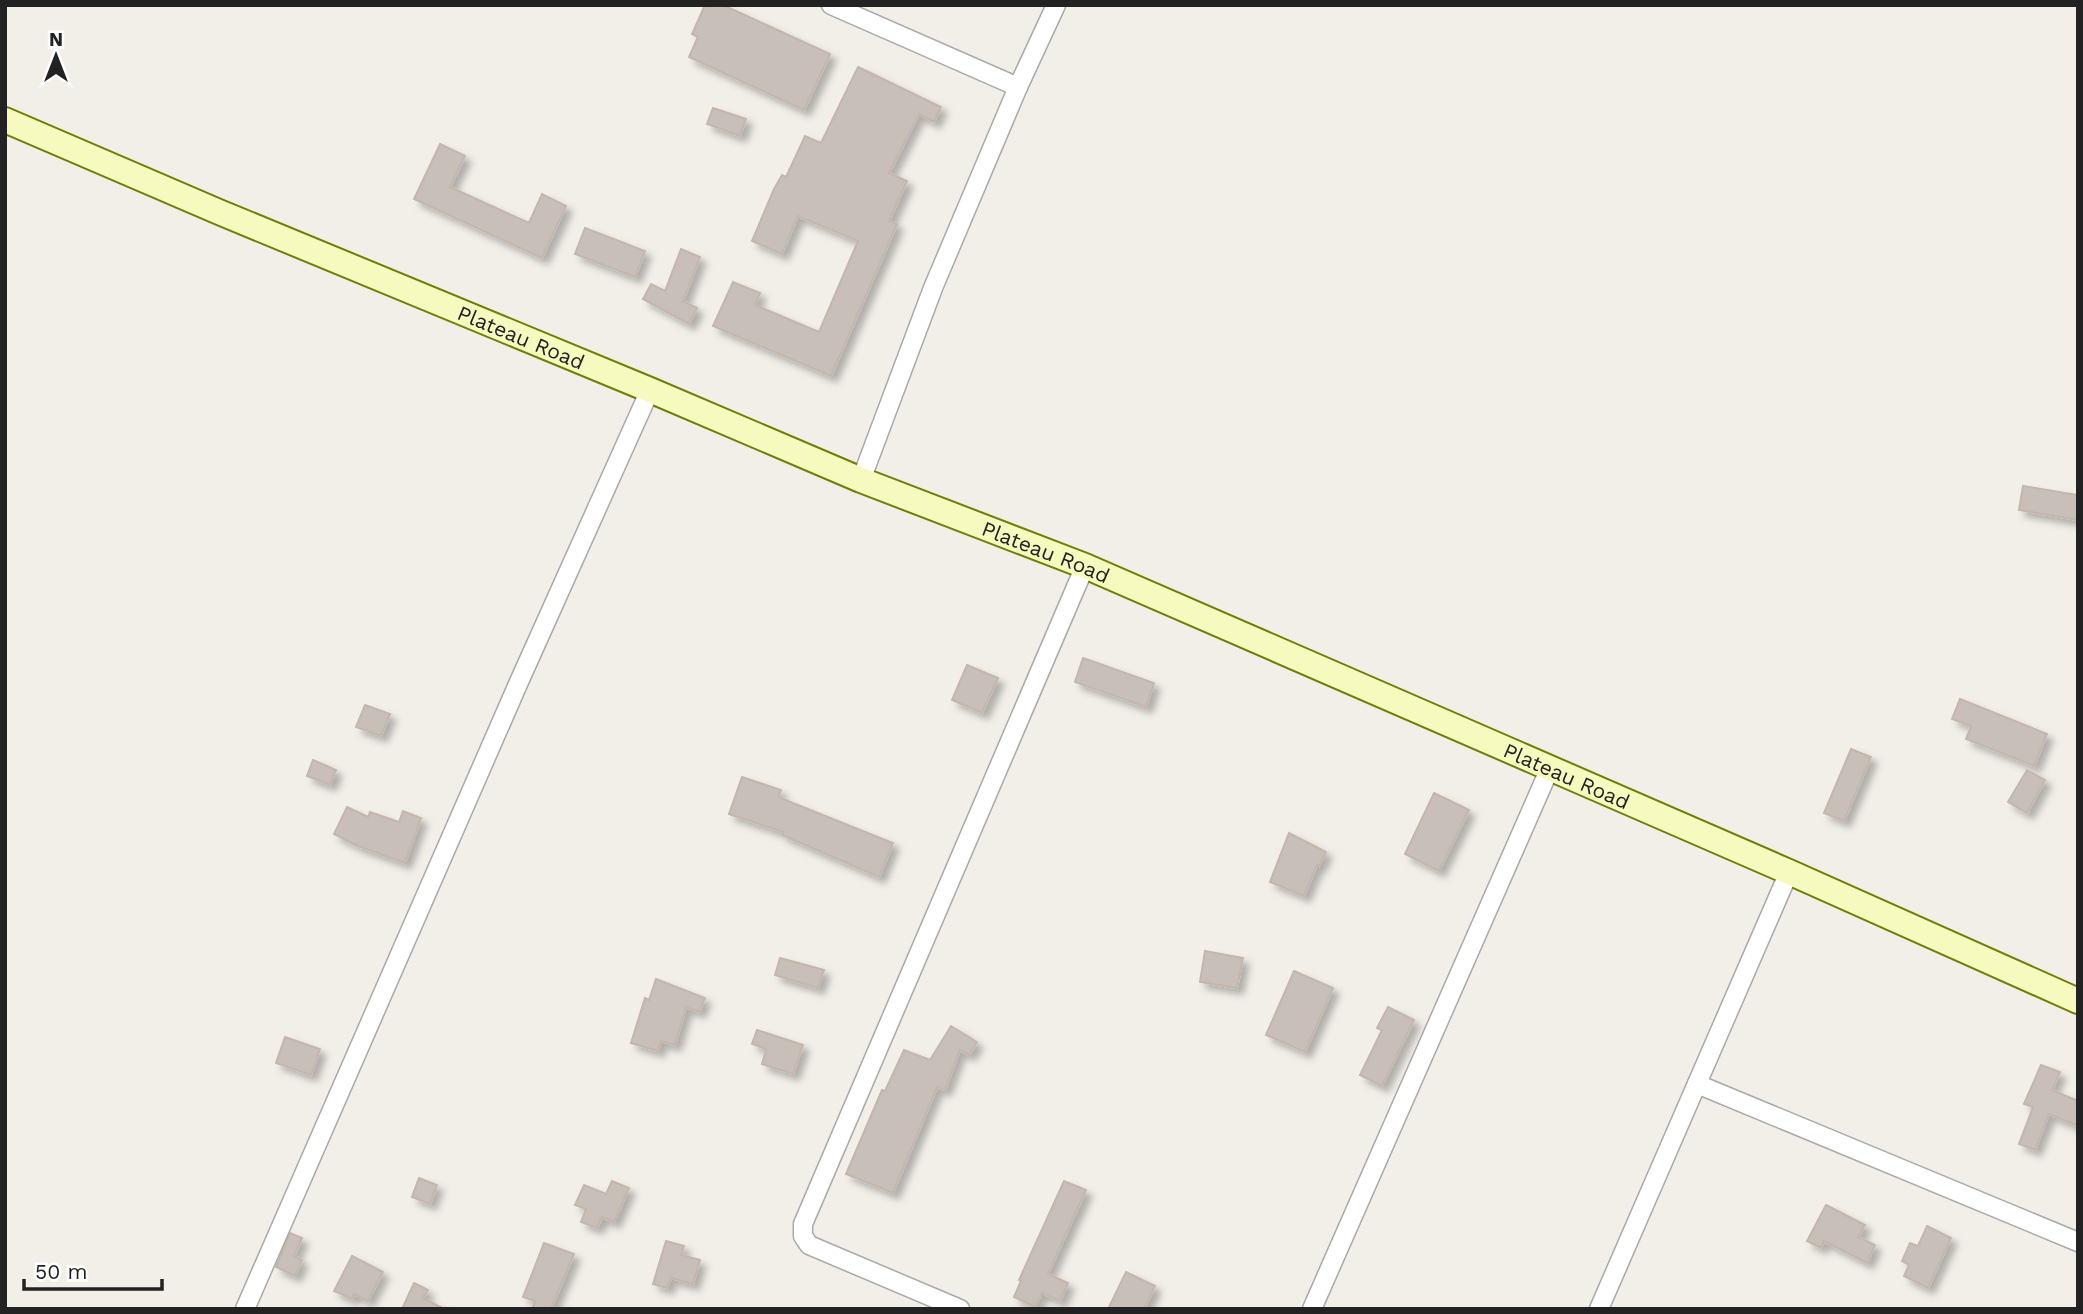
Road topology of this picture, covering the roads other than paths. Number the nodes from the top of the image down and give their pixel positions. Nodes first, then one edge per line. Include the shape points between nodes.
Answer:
1 (831, 5) edge
2 (1056, 5) edge
3 (1018, 88) junction
4 (5, 120) edge
5 (650, 390) junction
6 (861, 480) junction
7 (1085, 566) junction
8 (1550, 768) junction
9 (1790, 872) junction
10 (2078, 1000) edge
11 (1697, 1084) junction
12 (2078, 1242) edge
13 (245, 1309) edge
14 (960, 1309) edge
15 (1312, 1309) edge
16 (1599, 1309) edge

1 - 3 street
2 - 3 street
3 - 6 street via 933,288
4 - 5 street, Plateau Road
5 - 6 street, Plateau Road
5 - 13 street
6 - 7 street, Plateau Road
7 - 8 street, Plateau Road
7 - 14 street via 803,1224 809,1245
8 - 9 street, Plateau Road
8 - 15 street
9 - 10 street, Plateau Road
9 - 11 street
11 - 12 street
11 - 16 street

